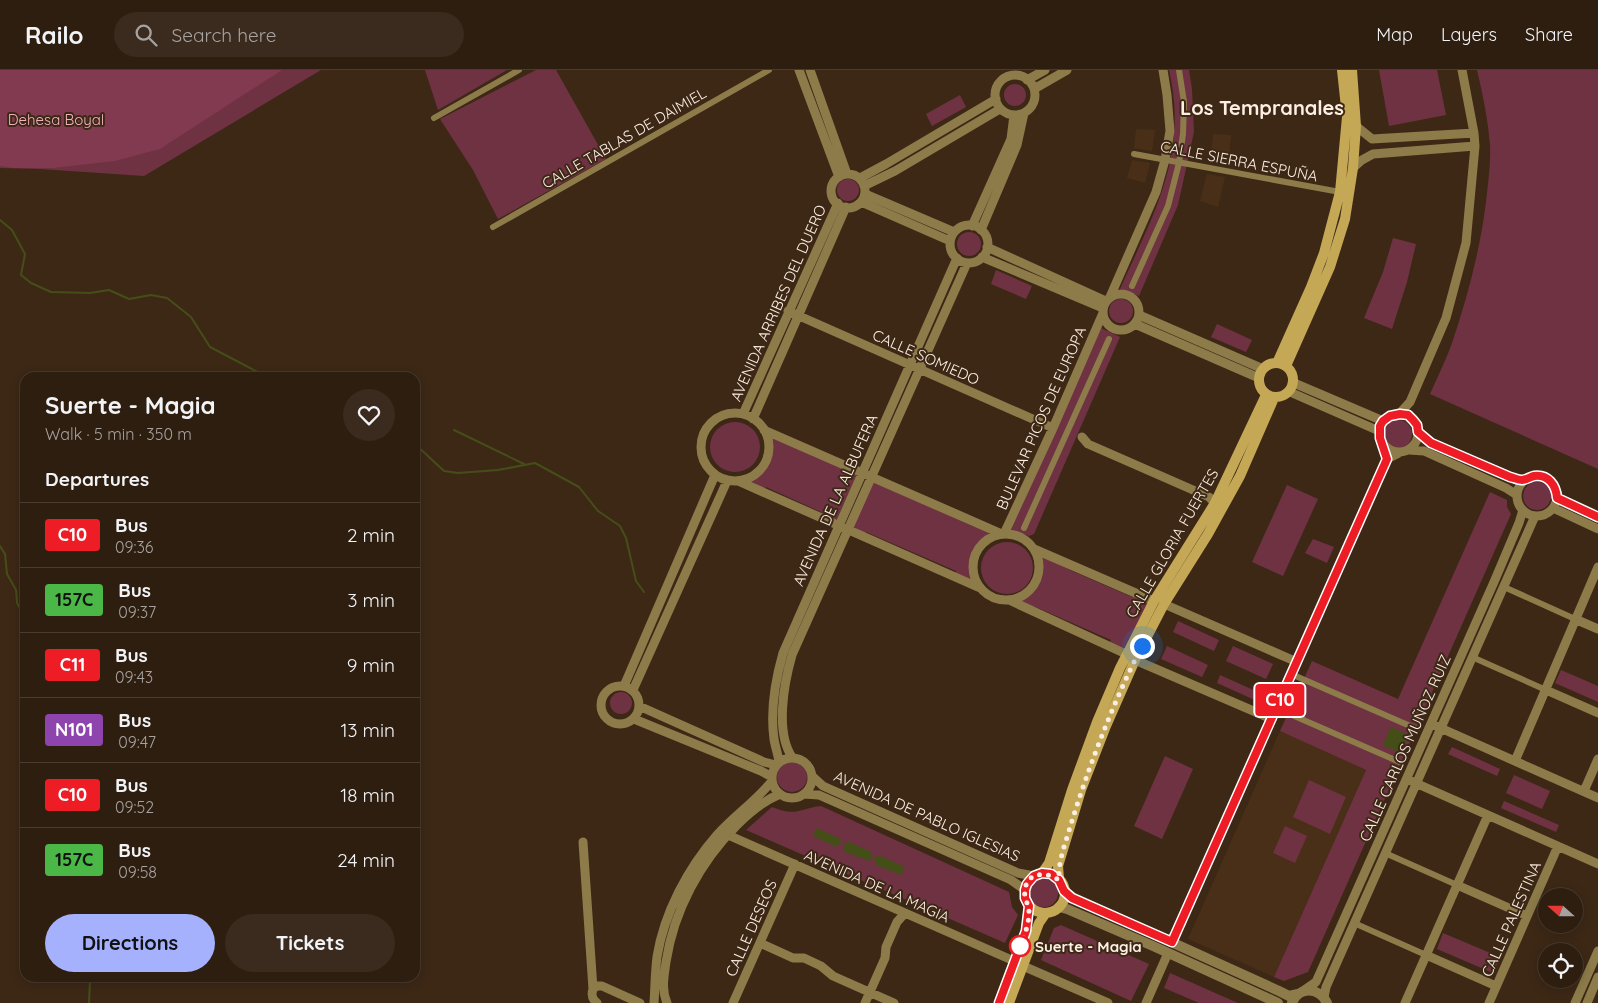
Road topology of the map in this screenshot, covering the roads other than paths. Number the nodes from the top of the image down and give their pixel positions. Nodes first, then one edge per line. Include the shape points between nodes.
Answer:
1 (519, 70) edge
2 (768, 70) edge
3 (799, 70) edge
4 (810, 70) edge
5 (1045, 70) edge
6 (1067, 70) edge
7 (1163, 70) edge
8 (1179, 70) edge
9 (1342, 70) edge
10 (1352, 70) edge
11 (1462, 70) edge
12 (998, 71) edge
13 (1011, 73) edge
14 (1003, 80) junction
15 (1027, 80) junction
16 (1034, 89) junction
17 (996, 99) junction
18 (1000, 108) junction
19 (1024, 113) junction
20 (1014, 115) junction
21 (434, 118) dead end
22 (1356, 126) junction
23 (1474, 133) junction
24 (1475, 146) junction
25 (1134, 154) dead end
26 (1164, 160) junction
27 (1179, 162) junction
28 (1353, 168) junction
29 (843, 176) junction
30 (862, 190) junction
31 (1340, 192) junction
32 (842, 205) junction
33 (972, 226) junction
34 (493, 227) dead end
35 (982, 230) junction
36 (954, 232) junction
37 (950, 241) junction
38 (987, 247) junction
39 (982, 257) junction
40 (957, 258) junction
41 (966, 262) junction
42 (1132, 286) dead end
43 (1106, 305) junction
44 (788, 311) junction
45 (798, 315) junction
46 (1139, 315) junction
47 (1135, 324) junction
48 (1109, 339) dead end
49 (1282, 364) junction
50 (910, 365) junction
51 (919, 369) junction
52 (1261, 374) junction
53 (1292, 388) junction
54 (1270, 396) junction
55 (1410, 402) junction
56 (743, 414) junction
57 (1400, 414) junction
58 (753, 418) junction
59 (1413, 420) junction
60 (1383, 421) junction
61 (1052, 428) junction
62 (764, 430) junction
63 (1379, 431) junction
64 (1418, 432) junction
65 (1083, 442) dead end
66 (1383, 445) junction
67 (1409, 450) junction
68 (1399, 453) junction
69 (1387, 459) junction
70 (867, 474) junction
71 (715, 475) junction
72 (727, 480) junction
73 (1523, 480) junction
74 (738, 481) junction
75 (1517, 496) junction
76 (1557, 498) junction
77 (1214, 499) junction
78 (1553, 508) junction
79 (1523, 510) junction
80 (1535, 516) junction
81 (1598, 517) edge
82 (839, 526) junction
83 (1024, 528) dead end
84 (1598, 529) edge
85 (848, 530) junction
86 (1003, 534) junction
87 (1034, 549) junction
88 (1598, 568) edge
89 (1504, 587) junction
90 (980, 588) junction
91 (1009, 600) junction
92 (1159, 602) junction
93 (1575, 619) junction
94 (1598, 629) edge
95 (1472, 656) junction
96 (1131, 657) junction
97 (1297, 662) junction
98 (1291, 674) junction
99 (624, 686) junction
100 (633, 690) junction
101 (1546, 690) junction
102 (639, 706) junction
103 (1276, 708) junction
104 (1598, 713) edge
105 (634, 718) junction
106 (1272, 719) junction
107 (1431, 724) junction
108 (1441, 728) junction
109 (1417, 729) dead end
110 (792, 757) junction
111 (1598, 759) edge
112 (1515, 761) junction
113 (778, 763) junction
114 (1402, 763) dead end
115 (812, 776) junction
116 (772, 779) junction
117 (1407, 779) junction
118 (1416, 783) junction
119 (1584, 791) junction
120 (780, 794) junction
121 (804, 794) junction
122 (1598, 798) edge
123 (1488, 815) junction
124 (728, 835) junction
125 (583, 842) dead end
126 (1558, 846) junction
127 (1385, 853) junction
128 (795, 864) junction
129 (1598, 864) edge
130 (1038, 875) junction
131 (1059, 880) junction
132 (1457, 885) junction
133 (1025, 890) junction
134 (1064, 891) junction
135 (1029, 906) junction
136 (1059, 907) junction
137 (905, 913) junction
138 (1046, 913) junction
139 (1527, 916) junction
140 (1354, 923) junction
141 (1172, 942) junction
142 (760, 943) junction
143 (1598, 951) edge
144 (1168, 953) junction
145 (1426, 955) junction
146 (1019, 964) junction
147 (1598, 977) edge
148 (1496, 986) junction
149 (594, 989) junction
150 (870, 992) junction
151 (1298, 996) edge
152 (1326, 1000) edge
153 (597, 1003) edge
154 (640, 1003) edge
155 (654, 1003) edge
156 (667, 1003) edge
157 (733, 1003) edge
158 (865, 1003) edge
159 (894, 1003) edge
160 (999, 1003) edge
161 (1009, 1003) edge
162 (1108, 1003) edge
163 (1146, 1003) edge
164 (1278, 1003) edge
165 (1405, 1003) edge
166 (1489, 1003) edge
167 (1575, 1003) edge
168 (1587, 1003) edge

1 - 21 street
2 - 34 street, CALLE TABLAS DE DAIMIEL
3 - 29 street
4 - 29 street
5 - 15 street
6 - 16 street
7 - 26 street, BULEVAR PICOS DE EUROPA via 1170,131
8 - 27 street via 1184,102
9 - 31 main road via 1347,117
10 - 22 main road
11 - 23 street
12 - 14 street
13 - 14 street
13 - 15 street
14 - 17 street via 997,88
15 - 16 street
16 - 19 street via 1032,105
17 - 18 street
17 - 30 street via 886,164
18 - 20 street
18 - 30 street
19 - 20 street
19 - 35 street via 1017,145
20 - 33 street via 1011,140
22 - 23 street via 1372,139
22 - 28 main road
23 - 24 street
24 - 28 street via 1373,154
24 - 55 street via 1466,243 1446,318
25 - 26 street, CALLE SIERRA ESPUÑA
26 - 27 street, CALLE SIERRA ESPUÑA
26 - 43 street, BULEVAR PICOS DE EUROPA via 1156,192
27 - 31 street, CALLE SIERRA ESPUÑA
27 - 42 street via 1168,206
28 - 49 main road via 1345,219 1330,267
29 - 30 street via 856,176
29 - 32 street via 835,181 832,190 832,195
30 - 32 street via 857,205
30 - 36 street
30 - 37 street
31 - 49 main road via 1324,254
32 - 44 street, AVENIDA ARRIBES DEL DUERO
32 - 45 street, AVENIDA ARRIBES DEL DUERO
33 - 35 street
33 - 36 street via 963,226
35 - 38 street
36 - 37 street
37 - 40 street
38 - 39 street
38 - 43 street
39 - 41 street
39 - 43 street
40 - 41 street
40 - 50 street, AVENIDA DE LA ALBUFERA
41 - 51 street, AVENIDA DE LA ALBUFERA
43 - 46 street via 1121,294 1133,298
43 - 47 street via 1106,322 1113,328 1121,330
43 - 61 street, BULEVAR PICOS DE EUROPA
44 - 45 street, CALLE SOMIEDO
44 - 56 street, AVENIDA ARRIBES DEL DUERO
45 - 50 street, CALLE SOMIEDO
45 - 58 street, AVENIDA ARRIBES DEL DUERO
46 - 47 street
46 - 52 street
47 - 52 street
48 - 83 street, BULEVAR PICOS DE EUROPA
49 - 52 main road via 1270,364
49 - 53 main road via 1293,374
50 - 51 street, CALLE SOMIEDO
50 - 70 street, AVENIDA DE LA ALBUFERA
51 - 61 street, CALLE SOMIEDO
51 - 70 street, AVENIDA DE LA ALBUFERA
52 - 54 main road via 1260,388
53 - 54 main road
53 - 60 street
53 - 63 street
54 - 77 main road, CALLE GLORIA FUERTES
54 - 92 main road, CALLE GLORIA FUERTES via 1242,471 1224,505
55 - 57 street
55 - 59 street
56 - 58 street
56 - 71 street via 720,416 704,433 702,456
57 - 59 street
57 - 60 street
58 - 62 street
59 - 64 street
60 - 63 street
61 - 86 street, BULEVAR PICOS DE EUROPA
62 - 70 street
62 - 74 street via 768,440 765,463 749,478
63 - 66 street
64 - 67 street via 1416,442
64 - 73 street via 1431,443
65 - 77 street
66 - 68 street
66 - 69 street
67 - 68 street
67 - 75 street via 1424,451
68 - 69 street
69 - 97 street
70 - 82 street, AVENIDA DE LA ALBUFERA
70 - 85 street, AVENIDA DE LA ALBUFERA
70 - 86 street
71 - 72 street
71 - 99 street
72 - 74 street
72 - 100 street
73 - 75 street
73 - 76 street via 1545,477 1555,486
74 - 82 street
75 - 79 street
76 - 78 street
76 - 81 street
77 - 92 main road, CALLE GLORIA FUERTES
78 - 80 street via 1548,513
78 - 84 street
79 - 80 street
79 - 107 street, CALLE CARLOS MUÑOZ RUIZ
80 - 89 street, CALLE CARLOS MUÑOZ RUIZ
82 - 85 street
82 - 113 street, AVENIDA DE LA ALBUFERA via 791,632 776,676 772,711
85 - 90 street
85 - 110 street, AVENIDA DE LA ALBUFERA via 800,636 785,679 784,733
86 - 87 street via 1023,539
86 - 90 street via 984,543 974,559 975,579
87 - 91 street via 1039,568 1034,586 1027,593
87 - 92 street
88 - 93 street
89 - 93 street
89 - 95 street, CALLE CARLOS MUÑOZ RUIZ
90 - 91 street via 994,598
91 - 96 street
92 - 96 main road, CALLE GLORIA FUERTES
92 - 97 street
93 - 94 street
93 - 101 street
95 - 101 street
95 - 108 street, CALLE CARLOS MUÑOZ RUIZ
96 - 106 street
96 - 130 main road, CALLE GLORIA FUERTES via 1097,722 1049,863
96 - 131 main road, CALLE GLORIA FUERTES via 1081,790 1058,866
97 - 98 street
98 - 103 street
98 - 109 street
99 - 100 street
99 - 105 street via 606,692 602,710 616,723
100 - 102 street
101 - 104 street
101 - 112 street
102 - 105 street
102 - 113 street via 764,762
103 - 106 street
103 - 114 street
105 - 116 street via 761,771
106 - 141 street
107 - 108 street
107 - 117 street, CALLE CARLOS MUÑOZ RUIZ
108 - 112 street
108 - 118 street, CALLE CARLOS MUÑOZ RUIZ
110 - 113 street
110 - 115 street via 808,765
111 - 119 street
112 - 119 street
113 - 116 street
115 - 121 street via 812,783
115 - 130 street, AVENIDA DE PABLO IGLESIAS via 823,786 1015,872
116 - 120 street
116 - 155 street via 716,836 690,871 665,927 657,956
117 - 118 street
117 - 151 street, CALLE CARLOS MUÑOZ RUIZ via 1316,982
118 - 123 street
118 - 127 street, CALLE CARLOS MUÑOZ RUIZ
119 - 122 street
120 - 121 street via 792,798
120 - 124 street via 765,801
121 - 133 street, AVENIDA DE PABLO IGLESIAS via 819,795 1011,880
123 - 126 street
123 - 132 street
124 - 128 street, AVENIDA DE LA MAGIA
124 - 156 street via 698,874 676,921 663,983
125 - 149 street
126 - 129 street
126 - 139 street, CALLE PALESTINA
127 - 132 street
127 - 140 street, CALLE CARLOS MUÑOZ RUIZ
128 - 137 street, AVENIDA DE LA MAGIA
128 - 142 street, CALLE DESEOS
130 - 131 main road via 1051,874
130 - 133 main road
131 - 134 main road
132 - 139 street
132 - 145 street
133 - 135 main road
134 - 136 main road
134 - 141 street via 1072,898
135 - 138 main road
135 - 146 main road
136 - 138 main road
136 - 144 street
137 - 146 street, AVENIDA DE LA MAGIA
137 - 150 street via 897,922
138 - 146 main road
139 - 148 street, CALLE PALESTINA
140 - 145 street
140 - 152 street, CALLE CARLOS MUÑOZ RUIZ via 1326,987
141 - 151 street via 1289,996
142 - 150 street via 793,958 804,958 833,976
142 - 157 street, CALLE DESEOS
143 - 167 street
144 - 163 street
144 - 164 street
145 - 148 street
145 - 165 street
146 - 160 main road
146 - 161 main road
146 - 162 street, AVENIDA DE LA MAGIA
147 - 168 street
148 - 166 street, CALLE PALESTINA
149 - 153 street via 592,996
149 - 154 street via 602,986
150 - 158 street
150 - 159 street
151 - 152 street via 1314,991

